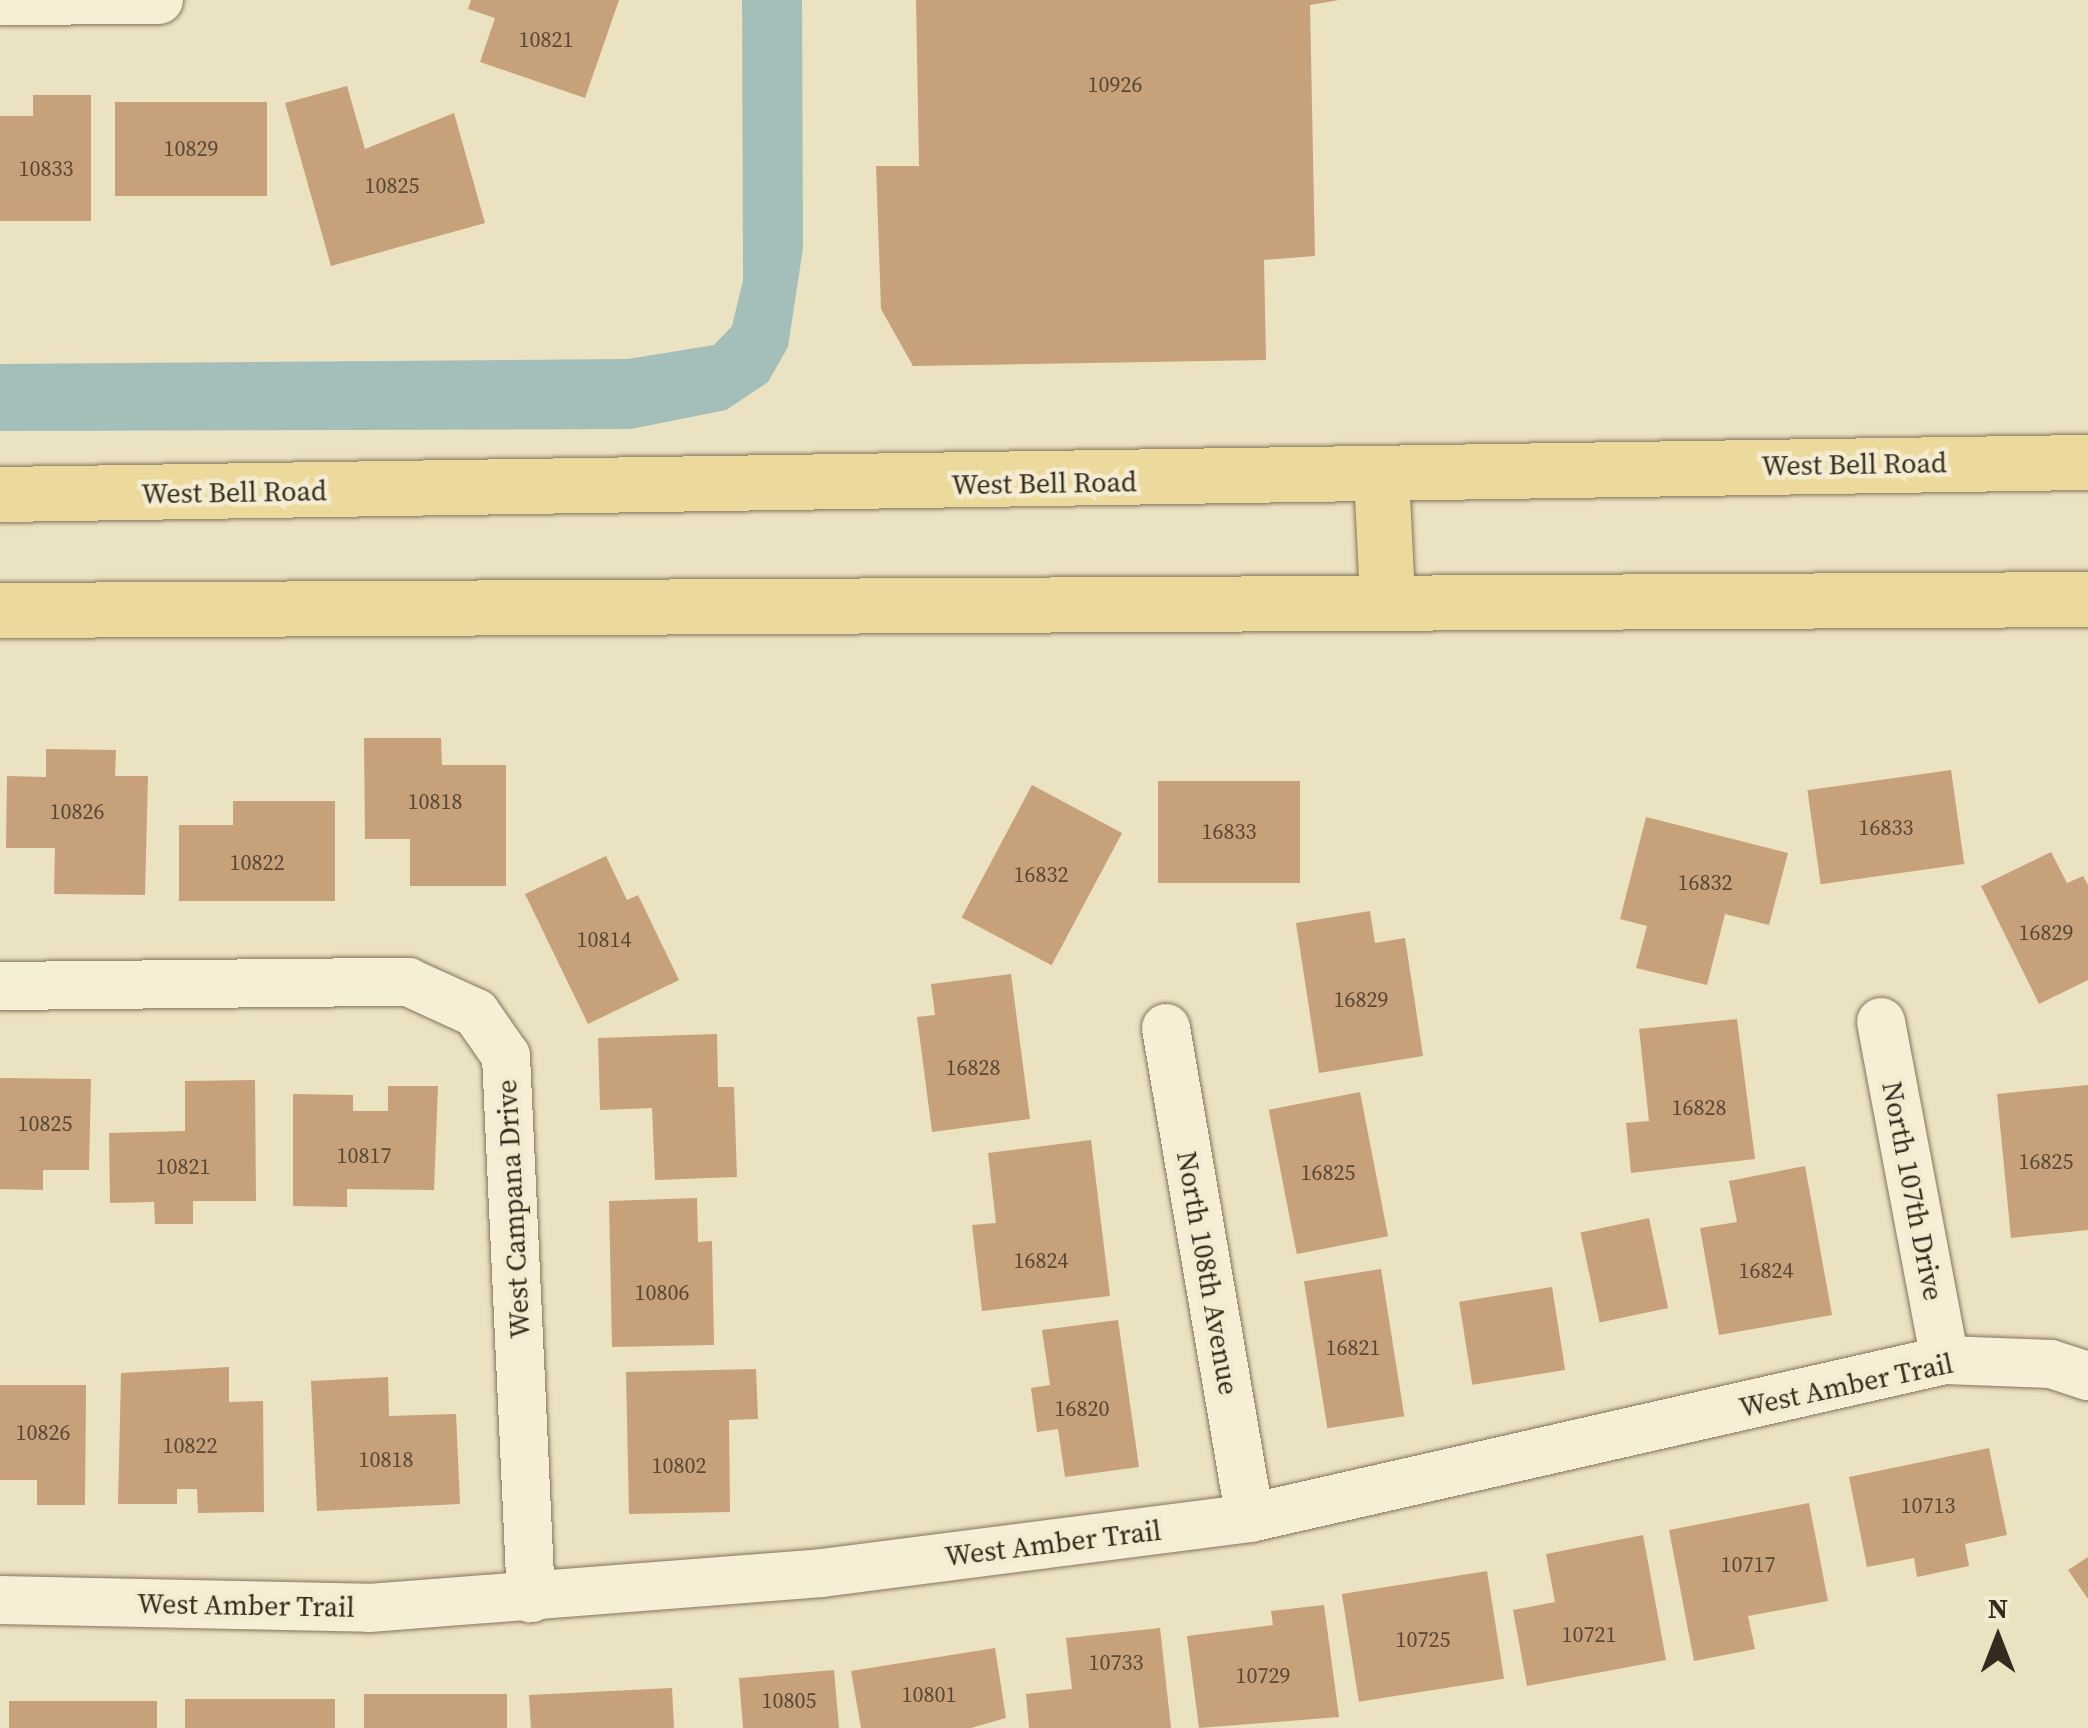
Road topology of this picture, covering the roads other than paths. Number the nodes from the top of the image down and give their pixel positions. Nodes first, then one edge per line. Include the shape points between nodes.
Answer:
1 (158, 0) edge
2 (0, 1) edge
3 (2088, 462) edge
4 (1382, 475) junction
5 (0, 494) edge
6 (1388, 599) junction
7 (2088, 599) edge
8 (0, 610) edge
9 (0, 986) edge
10 (1881, 1022) dead end
11 (1166, 1028) dead end
12 (1945, 1360) junction
13 (2088, 1376) edge
14 (1250, 1518) junction
15 (531, 1598) junction
16 (0, 1600) edge

1 - 2 street
3 - 4 main road, West Bell Road
4 - 5 main road, West Bell Road
4 - 6 main road
6 - 7 main road
6 - 8 main road
9 - 15 street, West Campana Drive via 408,982 476,1012 506,1056
10 - 12 street, North 107th Drive
11 - 14 street, North 108th Avenue
12 - 13 street, West Amber Trail via 2050,1364
12 - 14 street, West Amber Trail
14 - 15 street, West Amber Trail via 822,1574
15 - 16 street, West Amber Trail via 368,1608

